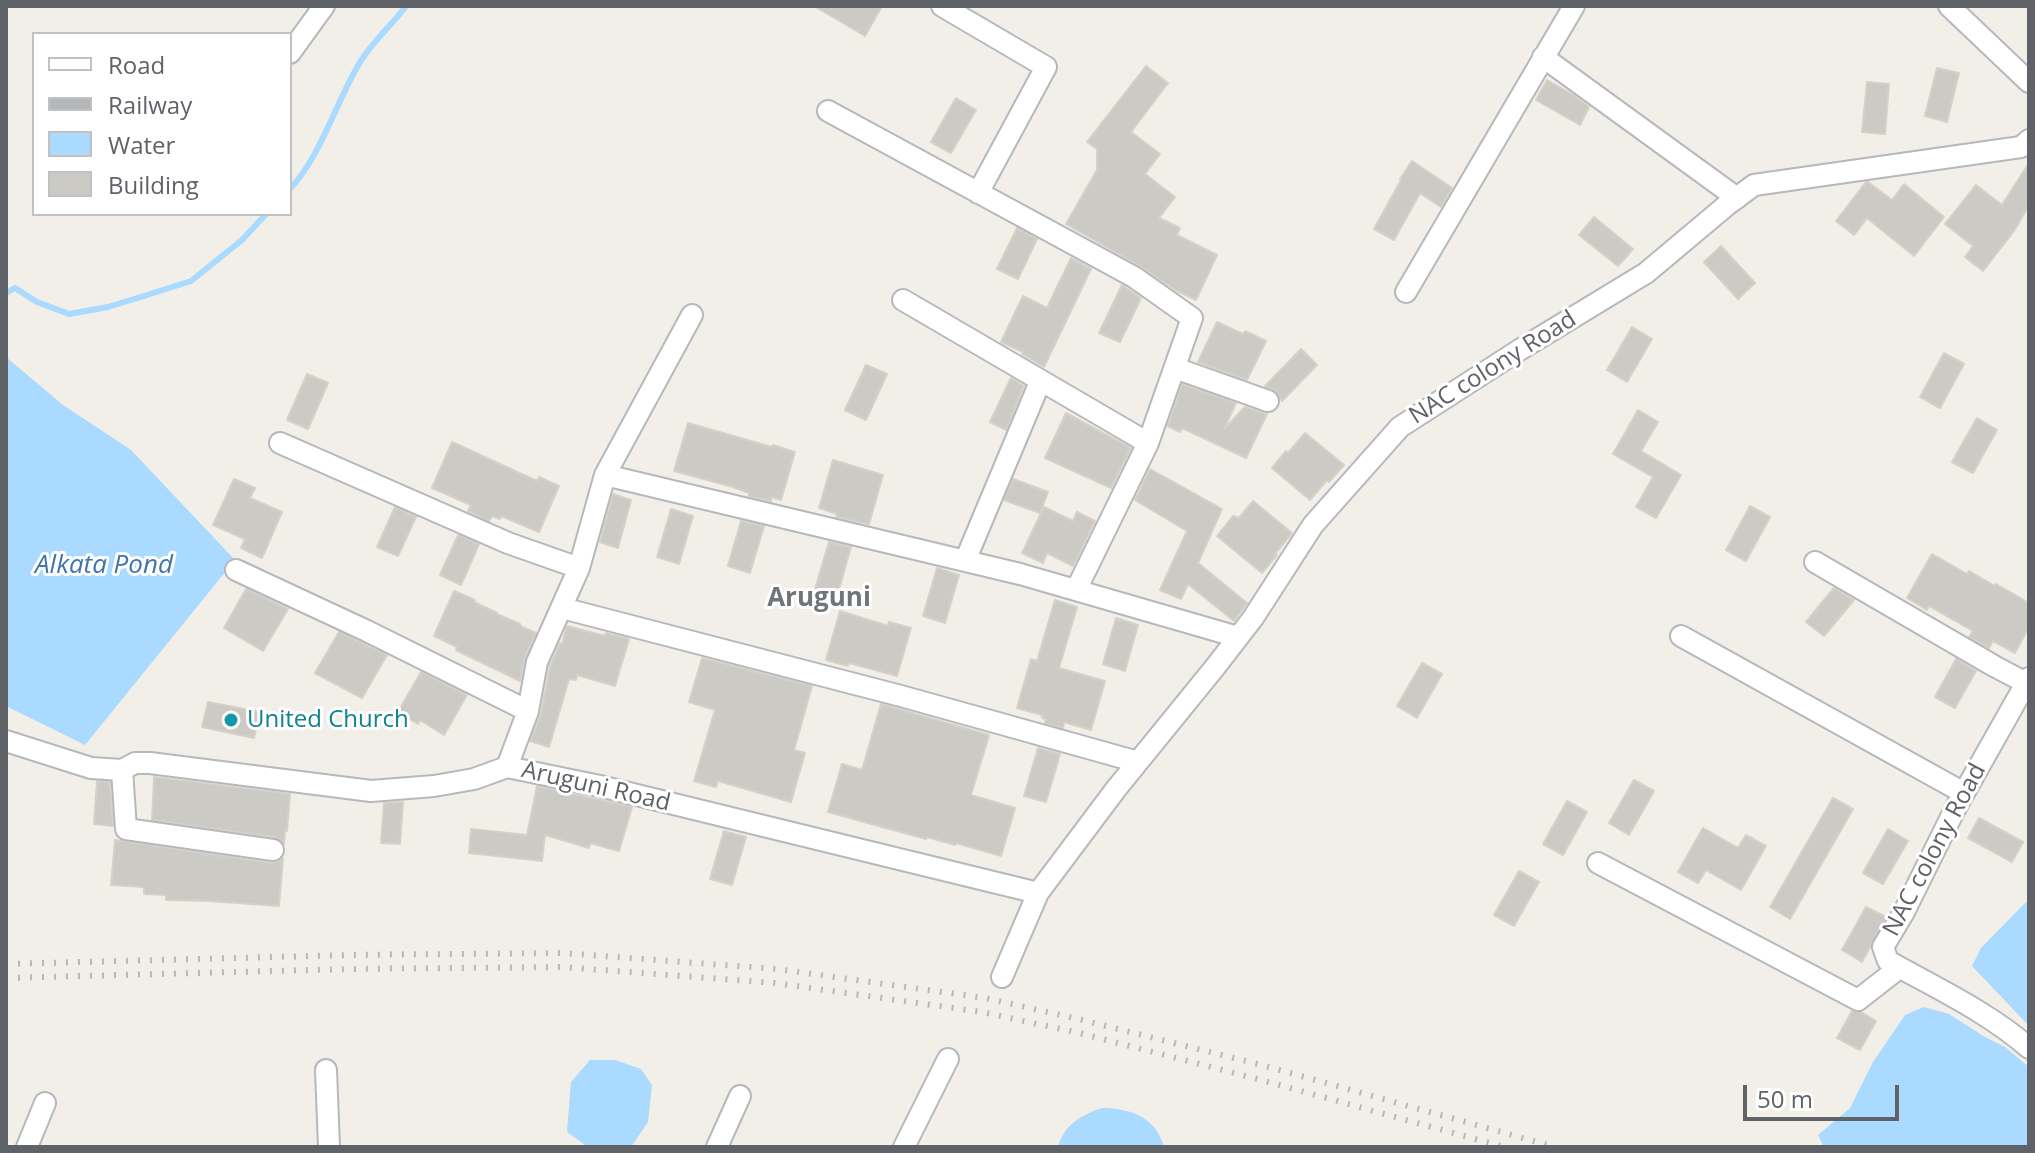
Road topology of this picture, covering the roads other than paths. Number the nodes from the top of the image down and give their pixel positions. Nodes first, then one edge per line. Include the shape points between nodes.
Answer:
1 (324, 6) edge
2 (942, 6) edge
3 (1574, 6) edge
4 (1949, 6) edge
5 (292, 50) edge
6 (1543, 57) junction
7 (2029, 82) edge
8 (828, 111) dead end
9 (2029, 140) edge
10 (978, 193) junction
11 (1737, 198) junction
12 (1406, 292) dead end
13 (903, 300) dead end
14 (692, 315) dead end
15 (1175, 368) junction
16 (1040, 382) junction
17 (1268, 401) dead end
18 (280, 443) dead end
19 (1148, 443) junction
20 (605, 475) junction
21 (965, 561) junction
22 (1815, 562) dead end
23 (579, 568) junction
24 (236, 570) dead end
25 (1076, 590) junction
26 (562, 608) junction
27 (1681, 636) dead end
28 (1238, 637) junction
29 (2028, 680) edge
30 (528, 711) junction
31 (8, 742) edge
32 (1138, 762) junction
33 (507, 767) junction
34 (122, 770) junction
35 (1964, 793) junction
36 (273, 850) dead end
37 (1598, 863) dead end
38 (1038, 893) junction
39 (1899, 968) junction
40 (1002, 977) dead end
41 (2029, 1048) edge
42 (948, 1059) dead end
43 (326, 1070) dead end
44 (740, 1096) dead end
45 (45, 1103) dead end
46 (27, 1147) edge
47 (329, 1147) edge
48 (717, 1147) edge
49 (904, 1147) edge

1 - 5 street
2 - 10 street via 1046,67
3 - 6 street
4 - 7 street
6 - 11 street
6 - 12 street
8 - 10 street
9 - 11 street, NAC colony Road via 2021,147 1754,185
10 - 15 street via 1134,277 1192,318
11 - 28 street, NAC colony Road via 1646,273 1400,427 1313,525
13 - 16 street
14 - 20 street
15 - 17 street
15 - 19 street
16 - 19 street
16 - 21 street
18 - 23 street via 508,543
19 - 25 street
20 - 21 street
20 - 23 street
21 - 25 street
22 - 29 street via 1994,666
23 - 26 street
24 - 30 street
25 - 28 street
26 - 30 street via 537,662
26 - 32 street
27 - 35 street
28 - 32 street, NAC colony Road
29 - 35 street, NAC colony Road
30 - 33 street
31 - 34 street, Aruguni Road via 91,768
32 - 38 street, NAC colony Road
33 - 34 street, Aruguni Road via 474,779 371,791 150,763
33 - 38 street, Aruguni Road
34 - 36 street via 126,829
35 - 39 street, NAC colony Road via 1883,947 1888,961
37 - 39 street via 1858,1000
38 - 40 street, NAC colony Road
39 - 41 street, NAC colony Road via 1967,1005
42 - 49 street
43 - 47 street
44 - 48 street
45 - 46 street

